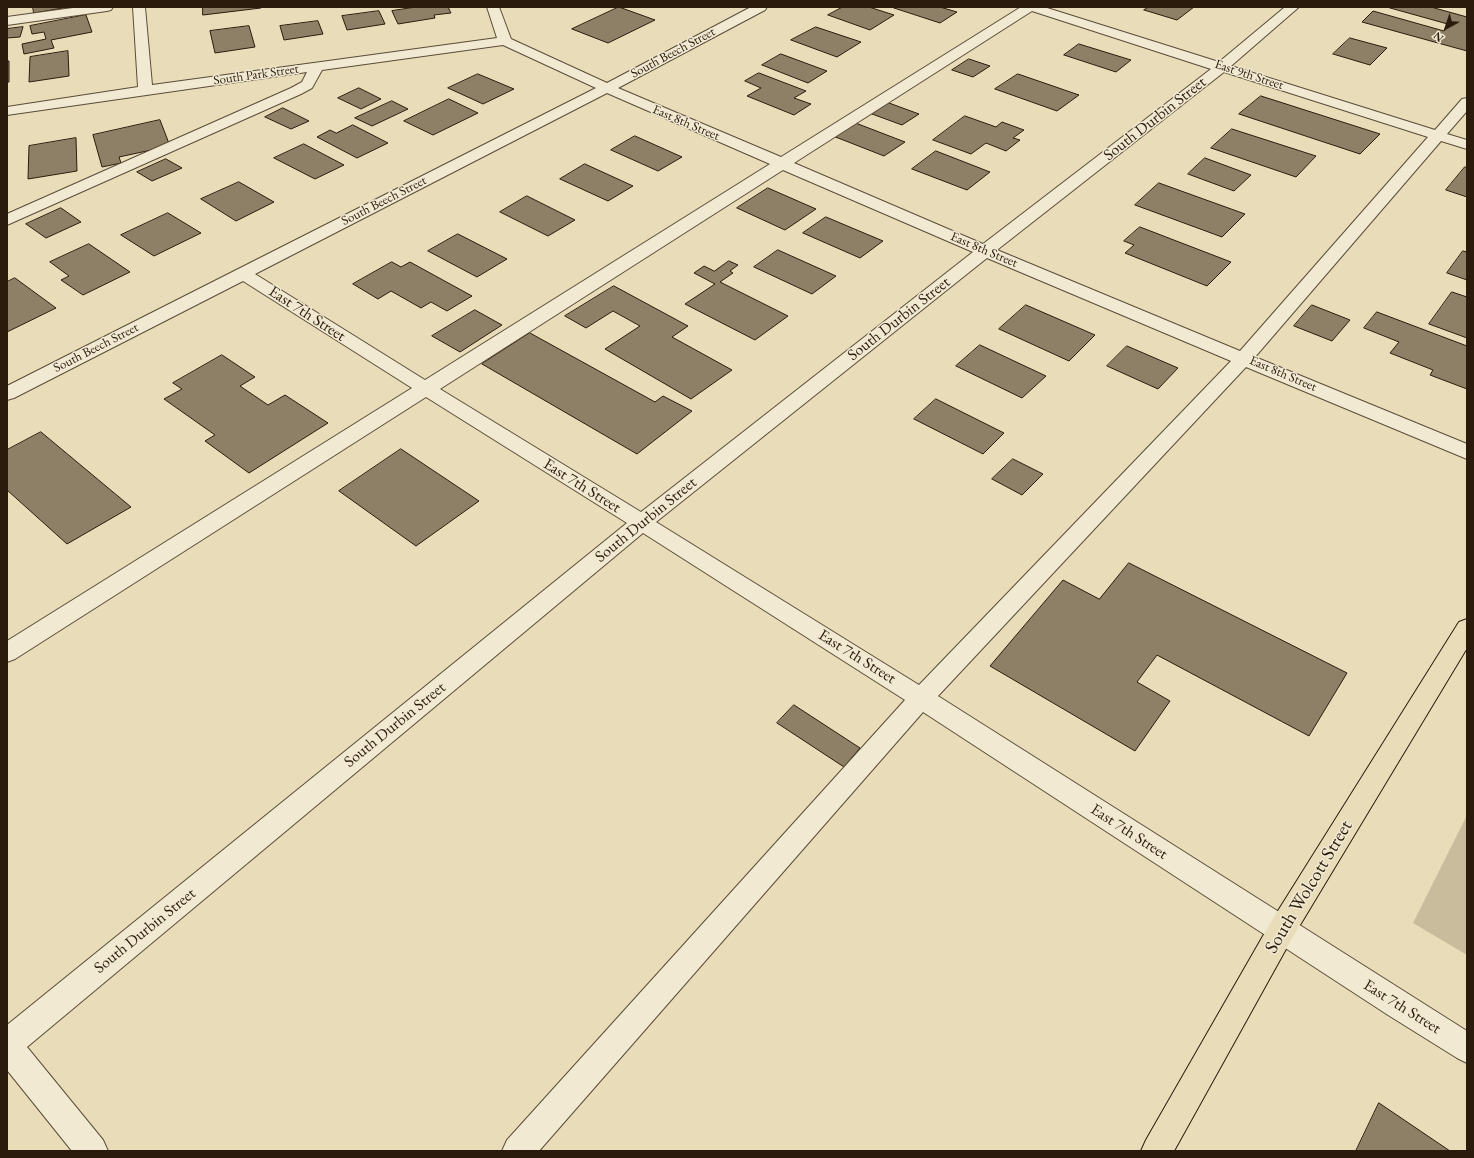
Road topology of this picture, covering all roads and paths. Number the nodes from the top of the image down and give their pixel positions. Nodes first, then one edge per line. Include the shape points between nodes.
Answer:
1 (107, 7) edge
2 (140, 7) edge
3 (492, 7) edge
4 (761, 7) edge
5 (1030, 7) edge
6 (1293, 7) edge
7 (7, 21) edge
8 (504, 41) junction
9 (1222, 66) junction
10 (317, 67) junction
11 (607, 88) junction
12 (145, 90) junction
13 (1467, 102) edge
14 (7, 111) edge
15 (1437, 135) junction
16 (1467, 145) edge
17 (781, 164) junction
18 (34, 208) junction
19 (7, 213) edge
20 (7, 220) edge
21 (985, 251) junction
22 (242, 273) junction
23 (1244, 358) junction
24 (424, 388) junction
25 (7, 394) edge
26 (1467, 452) edge
27 (642, 522) junction
28 (1467, 628) edge
29 (7, 653) edge
30 (922, 698) junction
31 (1281, 931) junction
32 (7, 1045) edge
33 (1467, 1048) edge
34 (92, 1151) edge
35 (518, 1151) edge
36 (1157, 1151) edge

1 - 7 street
2 - 12 street
3 - 8 street
4 - 11 street, South Beech Street
5 - 9 street, East 9th Street
5 - 17 street
6 - 9 street, South Durbin Street
8 - 10 street, South Park Street
8 - 11 street, East 8th Street
9 - 15 street, East 9th Street
9 - 21 street, South Durbin Street
10 - 12 street, South Park Street
10 - 18 street via 306,85 296,91
11 - 17 street, East 8th Street
11 - 22 street, South Beech Street
12 - 14 street, South Park Street
13 - 15 street
15 - 16 street, East 9th Street
15 - 23 street
17 - 21 street, East 8th Street
17 - 24 street
18 - 19 street
18 - 20 street
21 - 23 street, East 8th Street
21 - 27 street, South Durbin Street
22 - 24 street, East 7th Street
22 - 25 street, South Beech Street
23 - 26 street, East 8th Street
23 - 30 street
24 - 27 street, East 7th Street
24 - 29 street
27 - 30 street, East 7th Street
27 - 32 street, South Durbin Street
28 - 31 main road, South Wolcott Street
30 - 31 street, East 7th Street
30 - 35 street
31 - 33 street, East 7th Street
31 - 36 main road, South Wolcott Street
32 - 34 street

